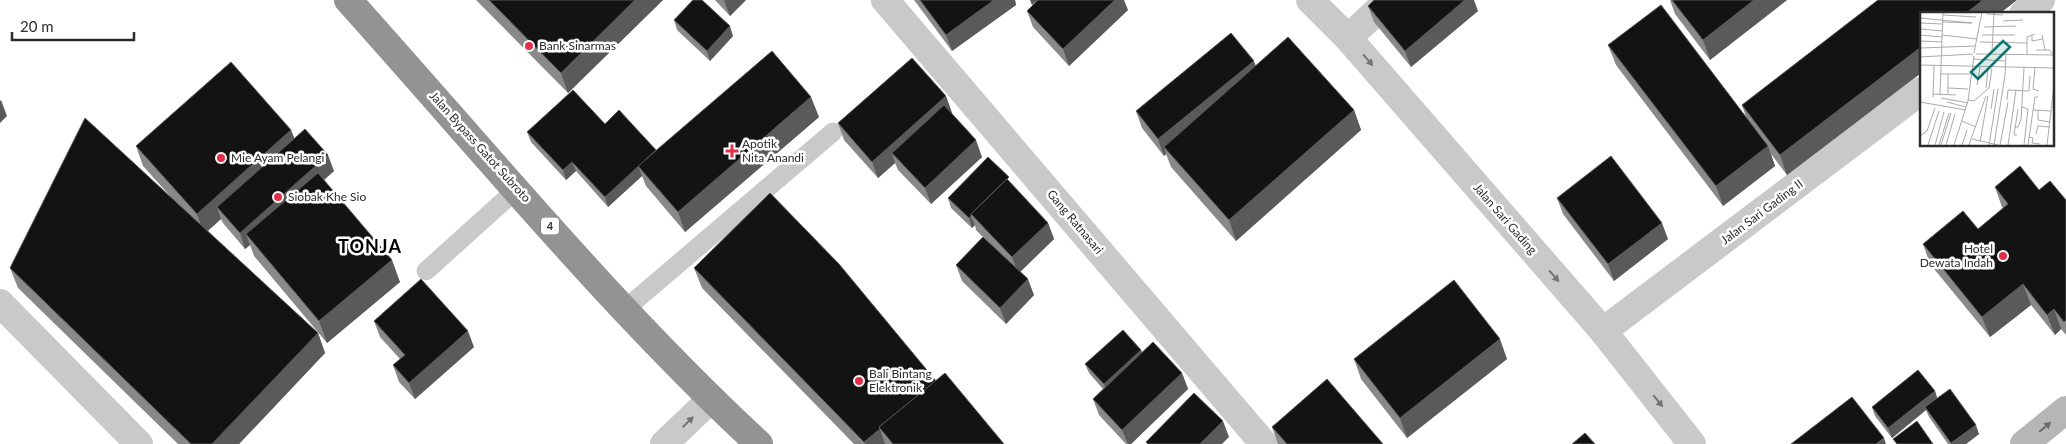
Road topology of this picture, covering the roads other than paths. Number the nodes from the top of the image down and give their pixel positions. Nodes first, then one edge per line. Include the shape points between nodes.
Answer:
1 (348, 0) edge
2 (885, 0) edge
3 (1310, 0) edge
4 (1389, 0) edge
5 (2041, 0) edge
6 (2026, 12) edge
7 (1348, 38) junction
8 (1920, 92) edge
9 (833, 132) dead end
10 (516, 189) junction
11 (426, 271) dead end
12 (0, 303) edge
13 (624, 310) junction
14 (1603, 331) junction
15 (711, 400) junction
16 (2066, 410) edge
17 (139, 444) edge
18 (664, 444) edge
19 (759, 444) edge
20 (1264, 444) edge
21 (1692, 444) edge
22 (2024, 444) edge

1 - 10 highway, Jalan Bypass Gatot Subroto / 4
2 - 20 street, Gang Ratnasari
3 - 7 street, Jalan Sari Gading
4 - 7 street
5 - 6 street
7 -> 14 street, Jalan Sari Gading
8 - 14 street, Jalan Sari Gading II
9 - 13 lane
10 - 11 lane
10 - 13 highway, Jalan Bypass Gatot Subroto / 4
12 - 17 street
13 - 15 highway, Jalan Bypass Gatot Subroto / 4
14 -> 21 street, Jalan Sari Gading
18 -> 15 street
15 - 19 highway, Jalan Bypass Gatot Subroto / 4
22 -> 16 main road

